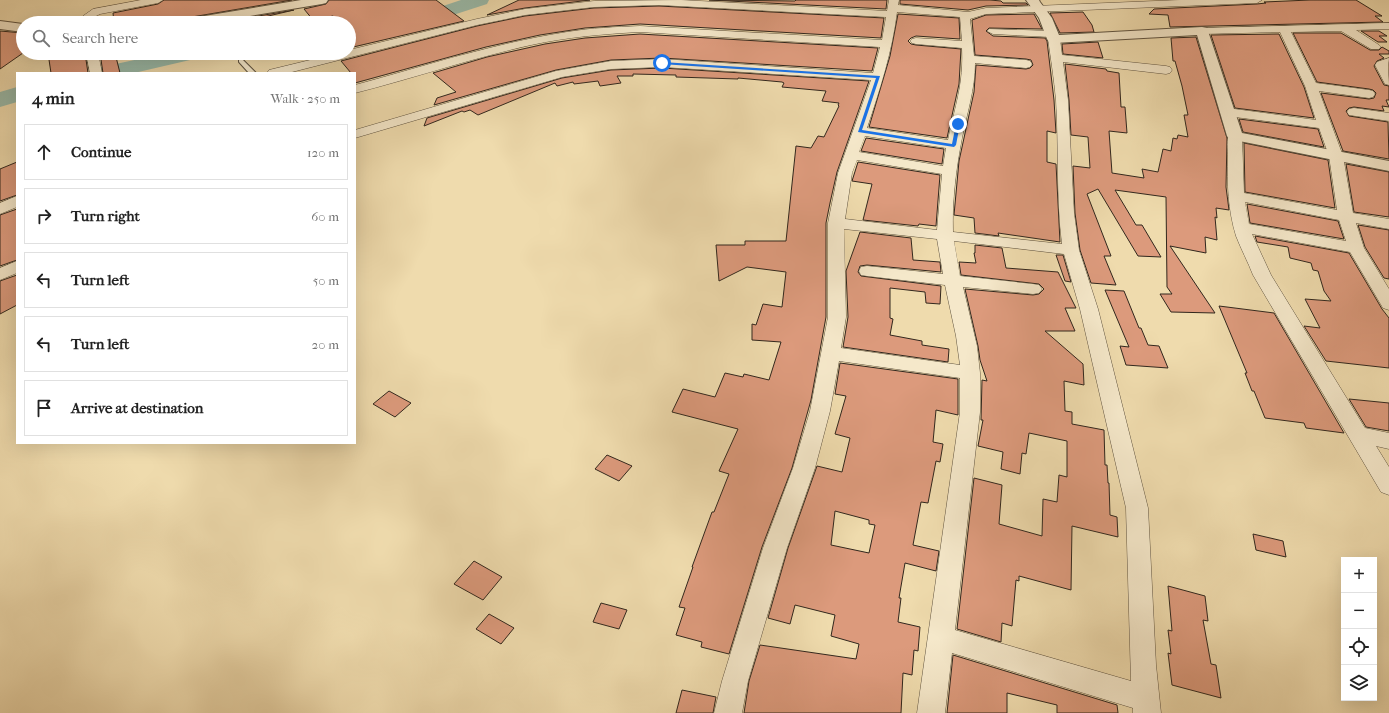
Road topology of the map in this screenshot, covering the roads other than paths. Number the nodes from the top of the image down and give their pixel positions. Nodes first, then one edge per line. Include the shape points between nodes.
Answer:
1 (158, 0) edge
2 (322, 0) edge
3 (1257, 0) edge
4 (1037, 5) edge
5 (981, 6) edge
6 (893, 8) edge
7 (968, 15) junction
8 (88, 16) edge
9 (227, 16) edge
10 (0, 25) edge
11 (1389, 26) edge
12 (16, 27) edge
13 (1345, 28) junction
14 (1285, 30) junction
15 (992, 31) dead end
16 (1202, 31) junction
17 (1053, 36) junction
18 (916, 41) dead end
19 (887, 44) junction
20 (1375, 47) dead end
21 (968, 52) junction
22 (356, 54) edge
23 (1056, 58) junction
24 (93, 60) edge
25 (333, 60) edge
26 (241, 61) dead end
27 (1389, 62) edge
28 (1026, 64) dead end
29 (1166, 70) dead end
30 (291, 71) edge
31 (96, 72) edge
32 (252, 72) edge
33 (878, 77) junction
34 (1389, 81) edge
35 (1311, 86) junction
36 (356, 89) edge
37 (1369, 94) dead end
38 (1228, 112) junction
39 (1354, 112) dead end
40 (1389, 117) edge
41 (1324, 124) junction
42 (859, 131) junction
43 (356, 134) edge
44 (1235, 136) junction
45 (954, 145) junction
46 (851, 155) junction
47 (1336, 156) junction
48 (1389, 166) edge
49 (950, 171) junction
50 (1236, 196) junction
51 (16, 201) edge
52 (0, 209) edge
53 (1346, 216) junction
54 (836, 223) junction
55 (1389, 224) edge
56 (1243, 228) junction
57 (945, 235) junction
58 (1356, 248) junction
59 (1071, 250) junction
60 (16, 267) edge
61 (867, 271) dead end
62 (0, 275) edge
63 (952, 281) junction
64 (1033, 289) dead end
65 (1389, 304) edge
66 (831, 353) junction
67 (970, 373) junction
68 (1358, 435) junction
69 (1389, 440) edge
70 (1389, 486) edge
71 (940, 638) junction
72 (1146, 706) edge
73 (728, 713) edge
74 (931, 713) edge

1 - 8 street via 96,11
2 - 9 street
3 - 4 street
4 - 5 street
4 - 17 street
5 - 7 street
6 - 7 street
6 - 19 street
6 - 22 street via 659,2 594,4 525,12 476,22
7 - 21 street via 965,18
10 - 12 street
11 - 13 street
13 - 14 street
13 - 20 street
14 - 16 street
14 - 35 street
15 - 17 street
16 - 17 street
16 - 38 street
17 - 23 street
18 - 21 street
19 - 33 street
19 - 36 street via 612,29 514,46
21 - 28 street
21 - 45 street via 967,90
23 - 29 street
23 - 59 street via 1062,100 1066,213
24 - 31 street
25 - 30 street
26 - 32 lane
27 - 34 street via 1381,65
33 - 42 street
33 - 43 street via 662,63 611,65 554,75
35 - 37 street
35 - 41 street
38 - 41 street
38 - 44 street
39 - 40 street
41 - 47 street
42 - 45 street
42 - 46 street
44 - 47 street
44 - 50 street
45 - 49 street
46 - 49 street
46 - 54 street via 845,172
47 - 48 street
47 - 53 street
49 - 57 street via 945,201
50 - 53 street
50 - 56 street
51 - 52 street
53 - 55 street
53 - 58 street
54 - 57 street
54 - 66 street via 837,317
56 - 58 street
56 - 68 street via 1262,275
57 - 59 street
57 - 63 street
58 - 65 street
59 - 72 street via 1089,309 1137,508
60 - 62 street
61 - 63 street
63 - 64 street
63 - 67 street via 964,326
66 - 67 street
66 - 73 street via 820,411 804,468 775,548 735,681
67 - 71 street via 970,412
68 - 69 street
68 - 70 street
71 - 72 street
71 - 74 street

